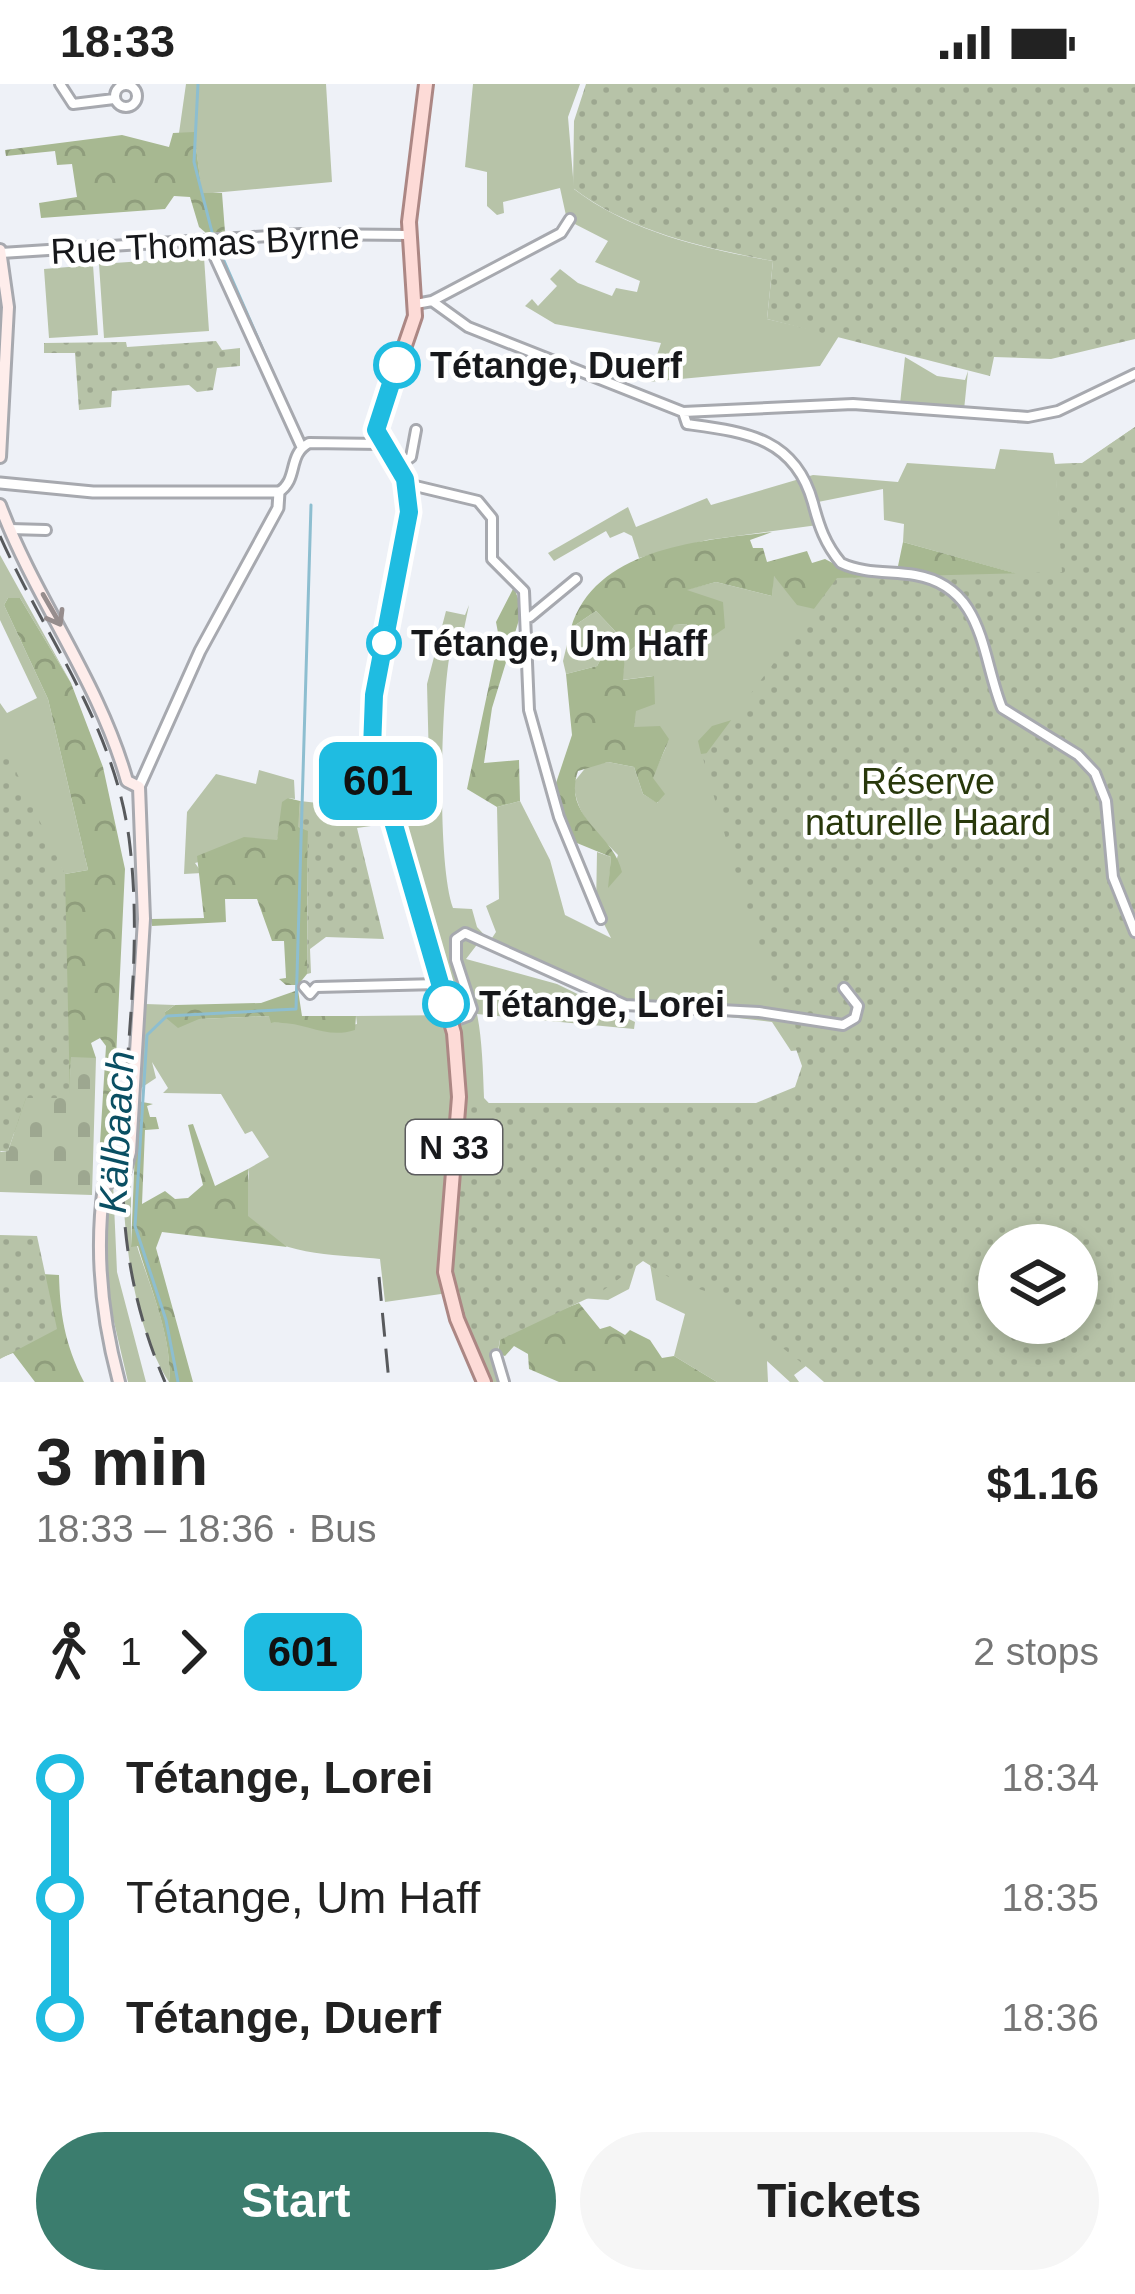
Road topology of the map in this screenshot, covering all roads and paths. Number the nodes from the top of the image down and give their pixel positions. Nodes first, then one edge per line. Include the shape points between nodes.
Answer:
1 (60, 84) edge
2 (426, 84) edge
3 (114, 99) dead end
4 (570, 219) dead end
5 (409, 236) junction
6 (207, 240) junction
7 (1, 252) edge
8 (432, 301) junction
9 (416, 304) junction
10 (4, 311) edge
11 (1135, 374) edge
12 (683, 412) junction
13 (416, 430) dead end
14 (381, 444) junction
15 (302, 448) junction
16 (0, 457) edge
17 (399, 465) junction
18 (0, 482) edge
19 (406, 484) junction
20 (279, 492) junction
21 (0, 505) edge
22 (9, 529) junction
23 (46, 530) dead end
24 (577, 579) dead end
25 (528, 618) junction
26 (139, 787) junction
27 (601, 919) dead end
28 (1135, 932) edge
29 (440, 984) junction
30 (316, 987) dead end
31 (844, 988) dead end
32 (451, 1022) junction
33 (496, 1355) dead end
34 (118, 1382) edge
35 (484, 1382) edge
36 (504, 1382) edge

1 - 3 street via 73,104
2 - 5 main road
4 - 8 street via 561,233
5 - 6 street, Rue Thomas Byrne
5 - 9 main road
6 - 7 street, Rue Thomas Byrne
6 - 15 street
7 - 10 main road
8 - 9 street
8 - 12 street via 468,327
9 - 14 main road via 381,404
10 - 16 main road
11 - 12 street via 1028,417 853,404
12 - 28 street via 687,424 781,447 800,469 841,563 933,580 962,599 986,646 1002,708 1078,755 1100,782 1113,877
13 - 17 street via 412,458
14 - 15 street
14 - 17 main road, N 33
15 - 20 street
17 - 19 main road, N 33
18 - 20 street via 93,492
19 - 25 street via 483,504 495,525 492,559 518,579
19 - 29 main road, N 33 via 409,512 374,695 372,749
20 - 26 street
21 - 22 main road
22 - 23 street
22 -> 26 main road via 102,704 128,781
24 - 25 street
25 - 27 street via 529,710 559,817
26 - 34 main road via 144,919 130,1152 125,1170 103,1190 101,1276
29 - 30 street
29 - 32 main road, N 33
31 - 32 street via 858,1006 843,1024 626,1005 465,933 455,954 472,1009
32 - 35 main road, N 33 via 459,1097 445,1272
33 - 36 street

